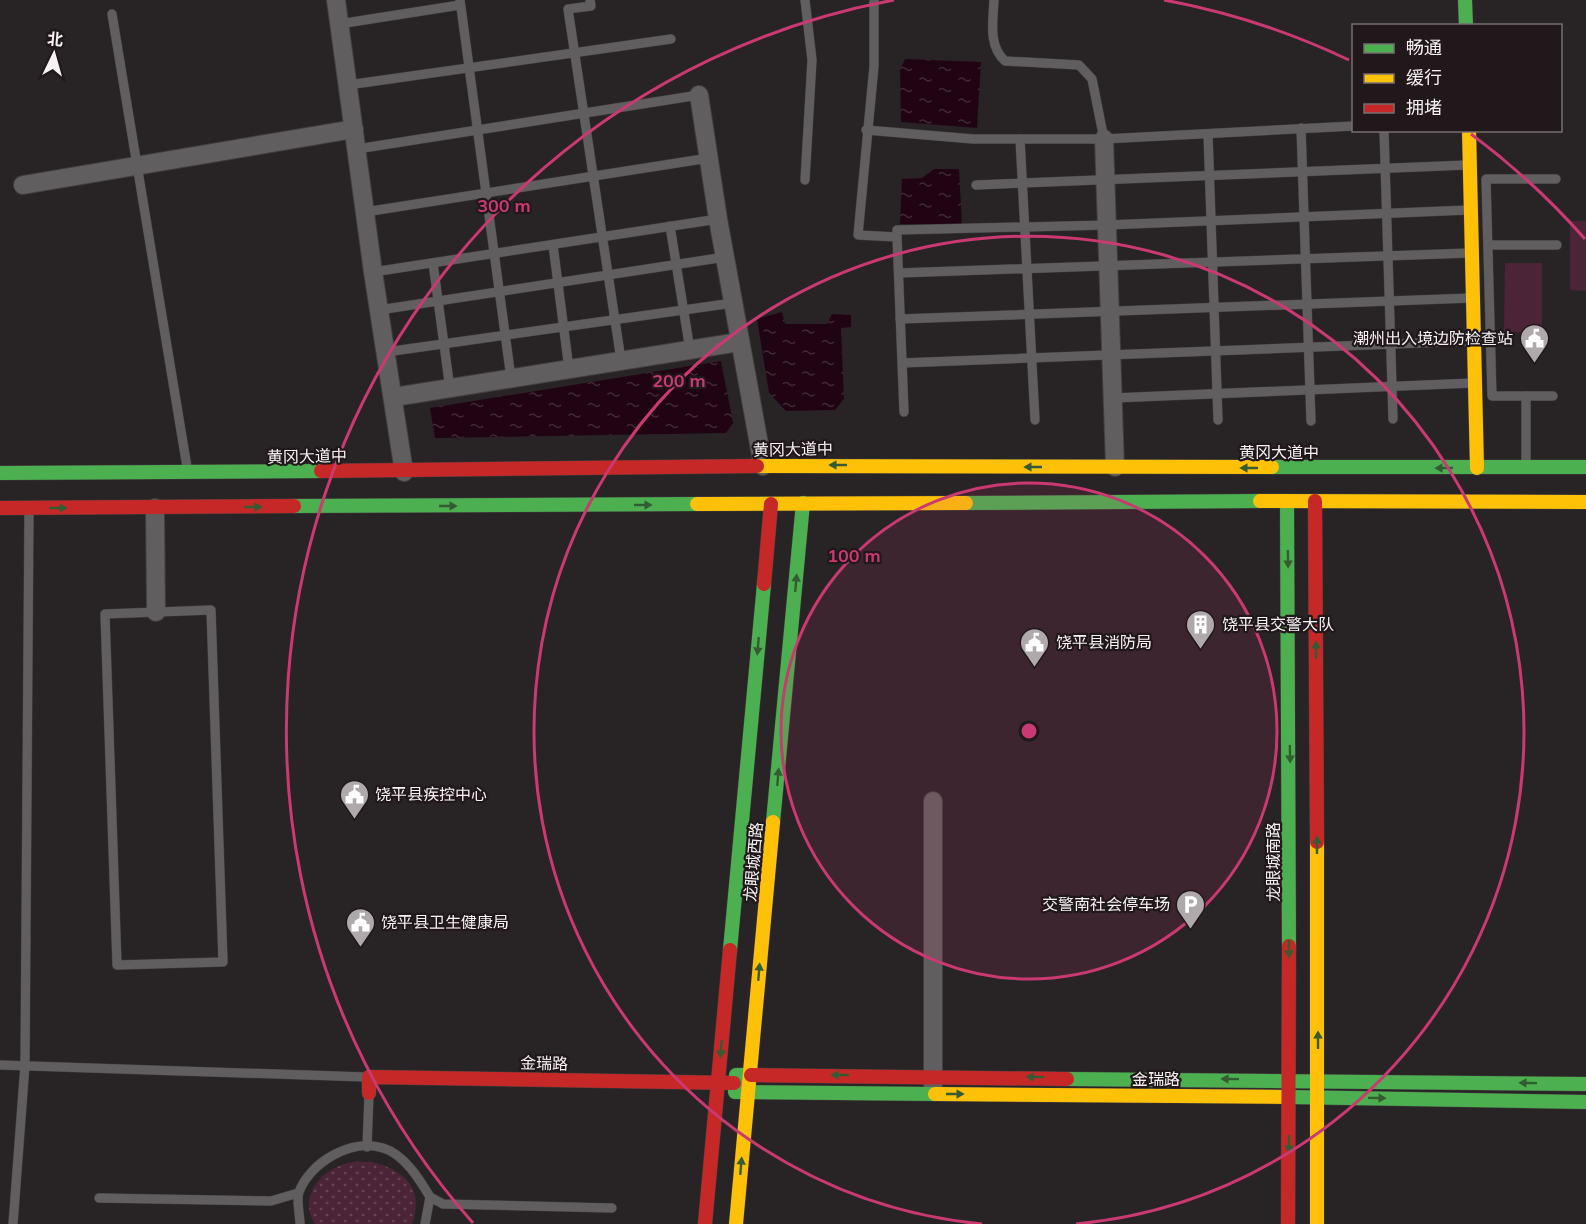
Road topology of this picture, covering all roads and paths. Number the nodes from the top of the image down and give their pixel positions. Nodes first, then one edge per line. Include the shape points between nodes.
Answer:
1 (336, 0) edge
2 (590, 0) edge
3 (805, 0) edge
4 (874, 0) edge
5 (994, 0) edge
6 (1465, 0) edge
7 (460, 2) edge
8 (112, 14) dead end
9 (339, 24) junction
10 (1466, 24) edge
11 (671, 39) dead end
12 (575, 53) junction
13 (468, 68) junction
14 (348, 85) junction
15 (699, 95) joint
16 (585, 113) junction
17 (1352, 126) edge
18 (354, 129) junction
19 (1301, 129) junction
20 (476, 130) junction
21 (866, 130) junction
22 (1384, 132) edge
23 (1469, 132) edge
24 (1208, 134) junction
25 (1020, 139) junction
26 (1104, 139) junction
27 (357, 149) junction
28 (709, 158) junction
29 (137, 165) junction
30 (1470, 165) junction
31 (1385, 169) junction
32 (1302, 172) junction
33 (595, 176) junction
34 (1210, 176) junction
35 (1556, 179) dead end
36 (805, 180) dead end
37 (1105, 180) junction
38 (1022, 183) junction
39 (23, 185) dead end
40 (976, 185) dead end
41 (485, 193) junction
42 (1471, 210) junction
43 (365, 212) junction
44 (1386, 213) junction
45 (1304, 217) junction
46 (718, 219) junction
47 (1211, 221) junction
48 (1107, 225) junction
49 (670, 226) junction
50 (1025, 227) junction
51 (604, 236) junction
52 (897, 237) junction
53 (553, 245) junction
54 (1488, 245) junction
55 (1557, 245) dead end
56 (1472, 252) junction
57 (493, 253) junction
58 (1388, 256) junction
59 (725, 257) junction
60 (1305, 259) junction
61 (1213, 263) junction
62 (433, 264) junction
63 (675, 265) junction
64 (1108, 267) junction
65 (1027, 270) junction
66 (373, 272) junction
67 (899, 273) junction
68 (609, 275) junction
69 (558, 283) junction
70 (498, 292) junction
71 (1473, 298) junction
72 (438, 301) junction
73 (1389, 302) junction
74 (733, 303) junction
75 (1307, 305) junction
76 (1214, 308) junction
77 (379, 310) junction
78 (683, 310) junction
79 (1110, 312) junction
80 (1029, 315) junction
81 (900, 319) junction
82 (616, 320) junction
83 (564, 327) junction
84 (505, 335) junction
85 (1474, 341) junction
86 (739, 342) junction
87 (444, 344) junction
88 (1391, 345) junction
89 (1308, 348) junction
90 (690, 350) junction
91 (386, 352) junction
92 (1216, 352) junction
93 (1112, 356) junction
94 (1031, 359) junction
95 (621, 360) junction
96 (902, 363) junction
97 (569, 369) junction
98 (511, 378) junction
99 (1476, 383) junction
100 (1392, 386) junction
101 (451, 389) junction
102 (1310, 390) junction
103 (1217, 393) junction
104 (1526, 396) junction
105 (1552, 396) dead end
106 (394, 397) junction
107 (1113, 398) junction
108 (904, 412) dead end
109 (1393, 419) dead end
110 (1035, 420) dead end
111 (1218, 420) dead end
112 (1311, 422) dead end
113 (767, 466) junction
114 (1115, 467) junction
115 (1586, 467) edge
116 (1477, 468) junction
117 (1526, 468) junction
118 (189, 474) junction
119 (1070, 485) junction
120 (404, 489) junction
121 (1, 491) edge
122 (1287, 501) junction
123 (1315, 501) junction
124 (1586, 502) edge
125 (803, 503) junction
126 (771, 504) junction
127 (28, 508) junction
128 (155, 508) junction
129 (156, 612) junction
130 (933, 801) dead end
131 (0, 1065) edge
132 (25, 1065) junction
133 (369, 1077) junction
134 (1289, 1080) junction
135 (1318, 1080) junction
136 (1586, 1084) edge
137 (933, 1085) junction
138 (369, 1093) joint
139 (1289, 1097) junction
140 (1318, 1097) junction
141 (1586, 1102) edge
142 (367, 1147) junction
143 (298, 1193) junction
144 (430, 1197) junction
145 (99, 1198) dead end
146 (612, 1208) dead end
147 (14, 1224) edge
148 (300, 1224) edge
149 (426, 1224) edge
150 (705, 1224) edge
151 (736, 1224) edge
152 (1288, 1224) edge
153 (1317, 1224) edge

1 - 9 street
2 - 12 lane via 591,6 568,9
3 - 36 lane via 812,60
4 - 21 lane via 874,66
5 - 26 lane via 996,54 1005,61 1079,65 1092,79
6 - 10 main road
7 - 9 lane
7 - 13 lane
8 - 29 lane
9 - 14 street
11 - 12 lane
12 - 13 lane
12 - 16 lane
13 - 14 lane
13 - 20 lane
14 - 18 street
15 - 16 lane
15 - 28 street
16 - 20 lane
16 - 33 lane
17 - 19 lane
18 - 27 street
18 - 29 street
19 - 24 lane
19 - 32 lane
20 - 27 lane
20 - 41 lane
21 - 25 lane
21 - 52 lane via 858,235
22 - 31 lane
23 - 30 main road
24 - 26 lane
24 - 34 lane
25 - 26 lane
25 - 38 lane
26 - 37 street
27 - 43 street
28 - 33 lane
28 - 46 street
29 - 39 street
29 - 118 lane
30 - 31 lane
30 - 42 main road
31 - 32 lane
31 - 44 lane
32 - 34 lane
32 - 45 lane
33 - 41 lane
33 - 51 lane
34 - 37 lane
34 - 47 lane
35 - 54 lane via 1486,179
37 - 38 lane
37 - 48 street
38 - 40 lane
38 - 50 lane
41 - 43 lane
41 - 57 lane
42 - 44 lane
42 - 56 main road
43 - 66 street
44 - 45 lane
44 - 58 lane
45 - 47 lane
45 - 60 lane
46 - 49 lane
46 - 59 street
47 - 48 lane
47 - 61 lane
48 - 50 lane
48 - 64 street
49 - 51 lane
49 - 63 lane
50 - 52 lane via 897,230
50 - 65 lane
51 - 53 lane
51 - 68 lane
52 - 67 lane
53 - 57 lane
53 - 69 lane
54 - 55 lane
54 - 104 lane via 1492,396
56 - 58 lane
56 - 71 main road
57 - 62 lane
57 - 70 lane
58 - 60 lane
58 - 73 lane
59 - 63 lane
59 - 74 street
60 - 61 lane
60 - 75 lane
61 - 64 lane
61 - 76 lane
62 - 66 lane
62 - 72 lane
63 - 68 lane
63 - 78 lane
64 - 65 lane
64 - 79 street
65 - 67 lane
65 - 80 lane
66 - 77 street
67 - 81 lane
68 - 69 lane
68 - 82 lane
69 - 70 lane
69 - 83 lane
70 - 72 lane
70 - 84 lane
71 - 73 lane
71 - 85 main road
72 - 77 lane
72 - 87 lane
73 - 75 lane
73 - 88 lane
74 - 78 lane
74 - 86 street
75 - 76 lane
75 - 89 lane
76 - 79 lane
76 - 92 lane
77 - 91 street
78 - 82 lane
78 - 90 lane
79 - 80 lane
79 - 93 street
80 - 81 lane
80 - 94 lane
81 - 96 lane
82 - 83 lane
82 - 95 lane
83 - 84 lane
83 - 97 lane
84 - 87 lane
84 - 98 lane
85 - 88 lane
85 - 99 main road
86 - 90 street
86 - 113 street
87 - 91 lane
87 - 101 lane
88 - 89 lane
88 - 100 lane
89 - 92 lane
89 - 102 lane
90 - 95 street
91 - 106 street
92 - 93 lane
92 - 103 lane
93 - 94 lane
93 - 107 street
94 - 96 lane
94 - 110 lane
95 - 97 street
96 - 108 lane
97 - 98 street
98 - 101 street
99 - 100 lane
99 - 116 main road
100 - 102 lane
100 - 109 lane
101 - 106 street
102 - 103 lane
102 - 112 lane
103 - 107 lane
103 - 111 lane
104 - 105 lane
104 - 117 lane
106 - 120 street
107 - 114 street
119 -> 113 main road, 黄冈大道中
113 - 120 main road, 黄冈大道中
113 - 126 main road, 龙眼城西路
116 -> 114 main road, 黄冈大道中
114 - 119 main road, 黄冈大道中
115 - 117 main road, 黄冈大道中
116 - 117 main road, 黄冈大道中
118 - 120 main road, 黄冈大道中
118 - 121 main road, 黄冈大道中
119 - 122 main road, 黄冈大道中
119 - 125 main road, 黄冈大道中
120 -> 126 main road, 黄冈大道中
128 -> 120 main road, 黄冈大道中
121 - 127 main road, 黄冈大道中
122 - 123 main road, 黄冈大道中
122 -> 134 main road, 龙眼城南路
123 - 124 main road, 黄冈大道中
135 -> 123 main road
125 - 126 main road, 黄冈大道中
151 -> 125 main road, 龙眼城西路
126 -> 150 main road, 龙眼城西路
127 -> 128 main road, 黄冈大道中
127 - 132 lane
128 - 129 street
129 - 129 lane via 105,614 117,965 223,962 211,610
130 - 137 street
131 - 132 lane
132 - 133 lane
132 - 147 lane
133 - 137 main road, 金瑞路 via 735,1083 736,1075
133 - 138 main road
134 - 135 main road, 金瑞路
134 -> 137 main road, 金瑞路
134 - 139 main road, 龙眼城南路
136 -> 135 main road, 金瑞路
135 - 140 main road
137 -> 139 main road, 金瑞路
138 - 142 lane
139 - 140 main road, 金瑞路
139 -> 152 main road, 龙眼城南路
140 -> 141 main road, 金瑞路
140 - 153 main road
142 - 143 lane via 349,1147 330,1157
142 - 144 lane via 383,1148 399,1158 419,1178
143 - 145 lane via 272,1202
143 - 148 lane
144 - 146 lane via 443,1204
144 - 149 lane

